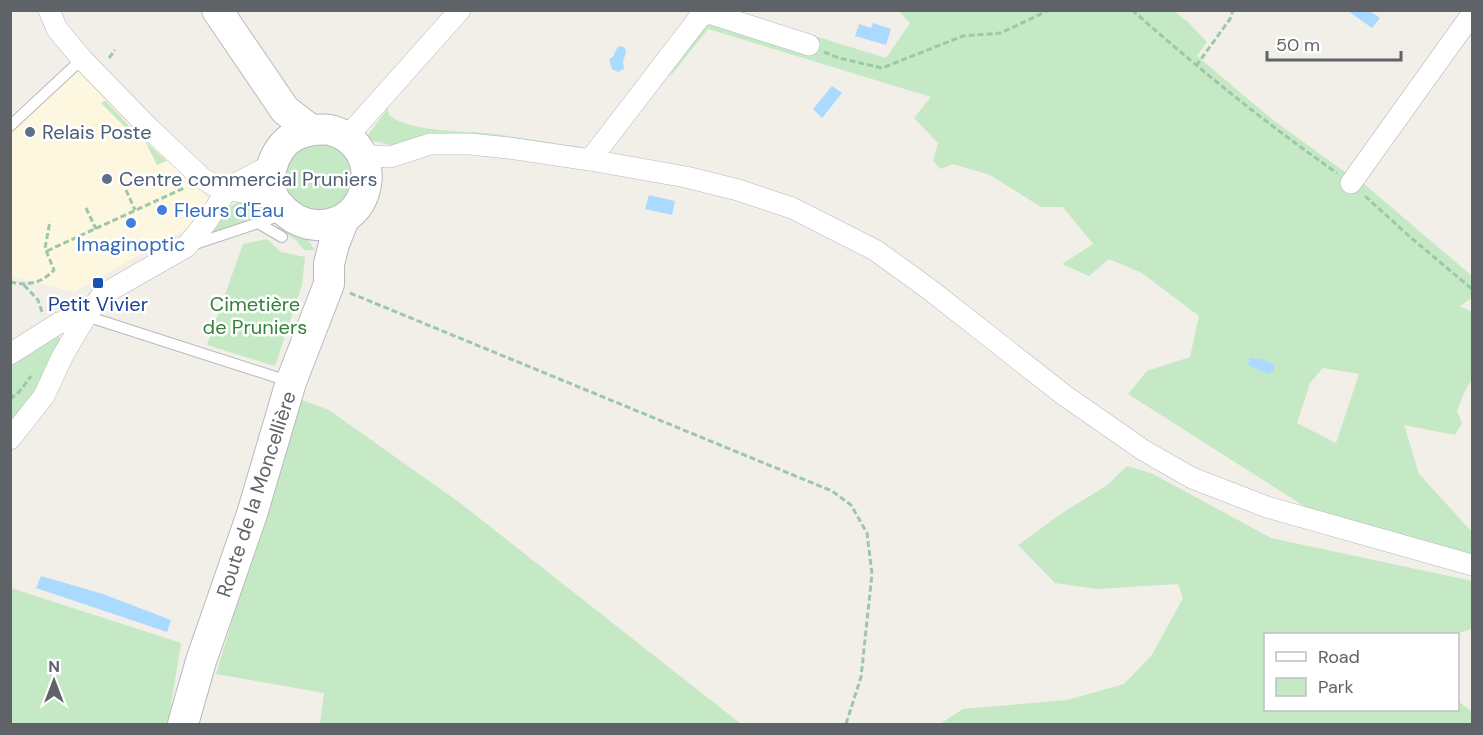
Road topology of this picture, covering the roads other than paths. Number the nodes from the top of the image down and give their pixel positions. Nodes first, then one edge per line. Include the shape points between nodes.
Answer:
1 (49, 10) edge
2 (217, 10) edge
3 (460, 10) edge
4 (1473, 14) edge
5 (809, 45) road end
6 (82, 59) junction
7 (285, 110) junction
8 (10, 126) edge
9 (312, 130) junction
10 (278, 154) junction
11 (358, 156) junction
12 (590, 160) junction
13 (1351, 183) road end
14 (228, 188) junction
15 (286, 218) junction
16 (344, 219) junction
17 (258, 224) junction
18 (186, 247) junction
19 (329, 274) junction
20 (86, 316) junction
21 (10, 354) edge
22 (291, 382) junction
23 (10, 439) edge
24 (1473, 565) edge
25 (183, 724) edge

1 - 6 street via 57,29
2 - 7 street
3 - 11 street
4 - 13 street
5 - 12 street via 705,14
6 - 8 lane
6 - 14 street via 203,179 219,188
7 - 9 street
7 - 10 street
9 - 10 street via 294,135
9 - 11 street via 330,130
10 - 14 street
10 - 15 street
11 - 12 street via 390,157 430,144 470,144
11 - 16 street via 367,185 360,203
12 - 24 street via 686,177 792,208 875,250 1064,395 1143,450 1192,478 1267,507
14 - 15 street
14 - 18 street
15 - 16 street via 328,226
15 - 17 lane
15 - 17 lane
15 - 19 street via 322,245
16 - 19 street, Route de la Moncellière via 334,244
17 - 18 lane
18 - 20 street via 102,295
19 - 22 street, Route de la Moncellière
20 - 21 street via 66,320
20 - 22 lane
20 - 23 street via 44,396
22 - 25 street, Route de la Moncellière

